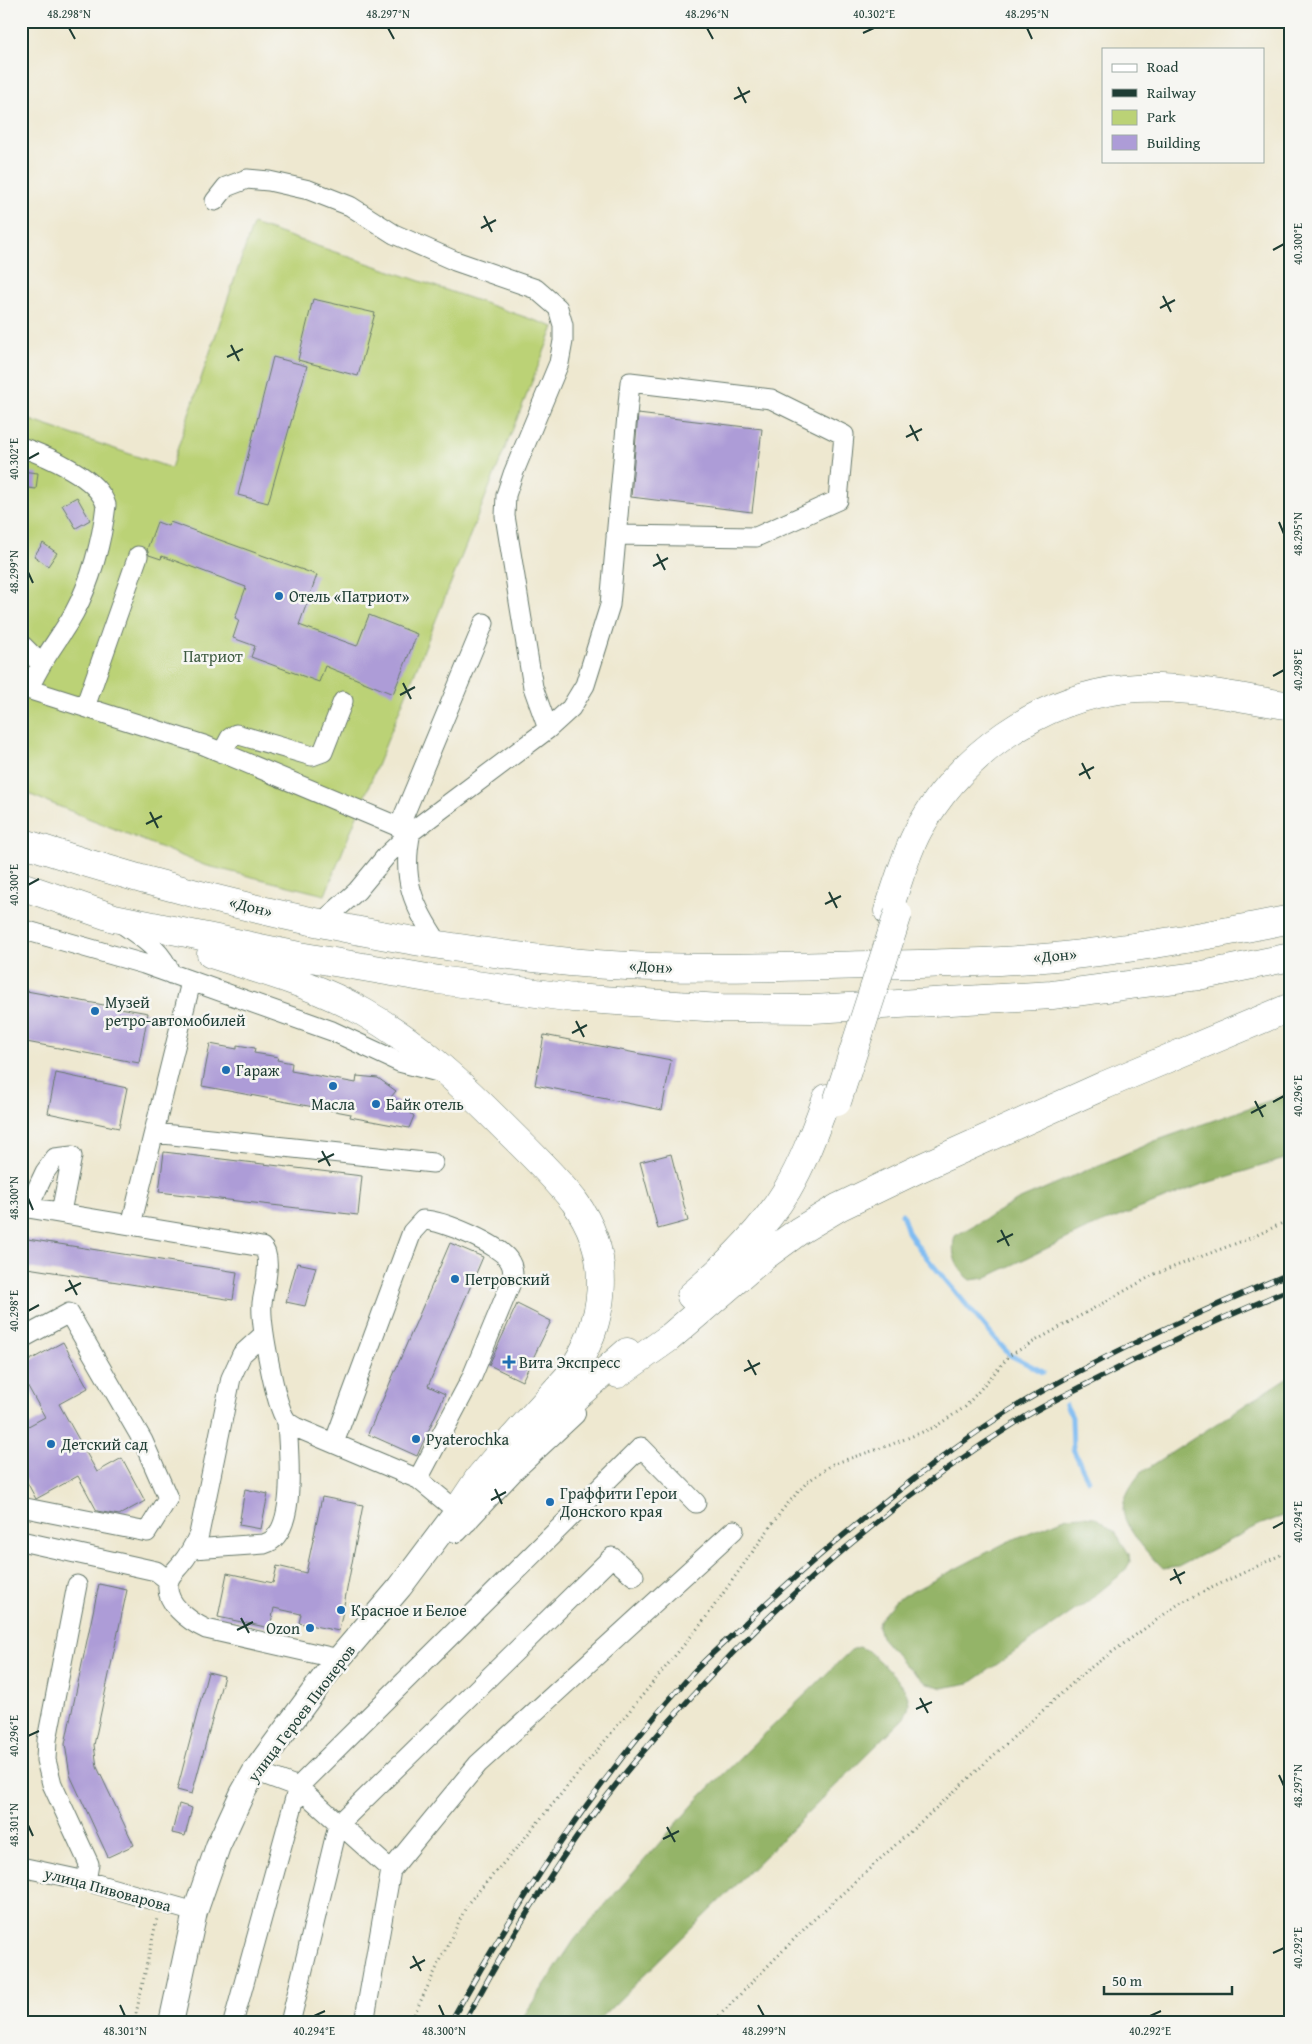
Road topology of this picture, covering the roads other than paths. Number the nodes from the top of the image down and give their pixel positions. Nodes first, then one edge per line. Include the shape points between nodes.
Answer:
1 (215, 201) dead end
2 (21, 447) edge
3 (616, 535) junction
4 (138, 556) dead end
5 (484, 623) dead end
6 (21, 644) edge
7 (40, 663) junction
8 (25, 688) edge
9 (343, 701) dead end
10 (1291, 706) edge
11 (85, 707) junction
12 (1291, 721) edge
13 (548, 728) junction
14 (222, 753) junction
15 (405, 830) junction
16 (21, 842) edge
17 (21, 886) edge
18 (1291, 908) edge
19 (893, 913) junction
20 (114, 918) junction
21 (1291, 919) edge
22 (320, 924) junction
23 (1250, 928) junction
24 (21, 929) edge
25 (439, 944) junction
26 (1291, 956) edge
27 (171, 974) junction
28 (191, 982) junction
29 (1291, 1007) edge
30 (449, 1075) junction
31 (832, 1100) junction
32 (154, 1134) junction
33 (433, 1163) dead end
34 (24, 1209) edge
35 (132, 1225) junction
36 (264, 1335) junction
37 (21, 1339) edge
38 (618, 1374) junction
39 (287, 1421) junction
40 (334, 1443) junction
41 (418, 1479) junction
42 (696, 1503) dead end
43 (21, 1507) edge
44 (461, 1515) junction
45 (734, 1530) dead end
46 (21, 1541) edge
47 (193, 1548) junction
48 (634, 1576) dead end
49 (169, 1580) junction
50 (77, 1585) dead end
51 (339, 1659) junction
52 (255, 1771) junction
53 (298, 1788) junction
54 (338, 1825) junction
55 (21, 1867) edge
56 (391, 1870) junction
57 (86, 1881) junction
58 (195, 1912) junction
59 (171, 2023) edge
60 (233, 2023) edge
61 (290, 2023) edge
62 (364, 2023) edge

1 - 13 street via 226,187 247,179 269,180 309,190 350,206 394,234 455,261 536,289 558,308 563,325 559,363 513,474 506,494 505,516 533,687
2 - 7 street via 89,481 104,497 106,505 93,564 75,612
3 - 3 street via 630,382 771,399 844,435 838,500 756,537
3 - 13 street via 610,606 585,685 571,708
4 - 11 street
5 - 15 street
6 - 7 street
7 - 8 street
8 - 11 street
9 - 14 street via 324,752 312,756 236,734
10 - 19 highway via 1179,690 1126,689 1086,697 1024,723 985,750 946,788 918,831
11 - 14 street
12 - 19 highway via 1149,702 1091,710 1030,734 992,759 940,817
13 - 15 street
14 - 15 street
15 - 22 street via 357,891
15 - 25 street via 408,882 420,913
16 - 22 highway, «Дон» via 121,873
17 - 20 highway
18 - 23 highway via 1266,915
19 - 31 highway
20 - 26 highway via 299,956 439,980 573,998 720,1008 814,1009 1052,995 1198,976
20 - 27 street via 154,946
20 - 30 highway via 165,939 291,980 362,1011 404,1037
21 - 23 highway, «Дон»
22 - 25 highway, «Дон»
23 - 25 highway, «Дон» via 1055,957 720,969 571,962
24 - 27 street
27 - 28 street
28 - 30 street via 332,1031 399,1062
28 - 32 street
29 - 38 highway via 1105,1085 839,1208 762,1258 669,1338
30 - 44 highway via 551,1174 574,1202 583,1215 598,1254 602,1291 591,1336 580,1360 479,1478
31 - 38 highway via 813,1165 796,1198 755,1246
31 - 44 highway via 786,1192 748,1240 699,1289 544,1425
32 - 33 street
32 - 35 street
34 - 35 street
35 - 36 street via 262,1247 268,1256 262,1308
36 - 39 street via 282,1412
36 - 47 street via 242,1354 231,1378 199,1534
37 - 43 street via 70,1313 143,1441 168,1498 147,1532
38 - 44 main road, улица Героев Пионеров
39 - 40 street
39 - 47 street via 289,1490 285,1518 273,1542
40 - 41 street
40 - 41 street via 412,1232 423,1220 455,1227 503,1254 510,1261 513,1278 471,1379
41 - 44 street
42 - 53 street via 641,1447
44 - 51 main road, улица Героев Пионеров
45 - 56 street via 478,1764
46 - 49 street via 156,1572
47 - 49 street
48 - 54 street via 612,1558
49 - 51 street via 169,1591 177,1608 206,1629
50 - 57 street via 47,1740 46,1760 52,1784 89,1864
51 - 52 main road, улица Героев Пионеров
52 - 53 street
52 - 58 main road, улица Героев Пионеров via 218,1846
53 - 54 street
53 - 60 street
54 - 56 street
54 - 61 street
55 - 57 street, улица Пивоварова
56 - 62 street
57 - 58 street, улица Пивоварова
58 - 59 main road, улица Героев Пионеров

